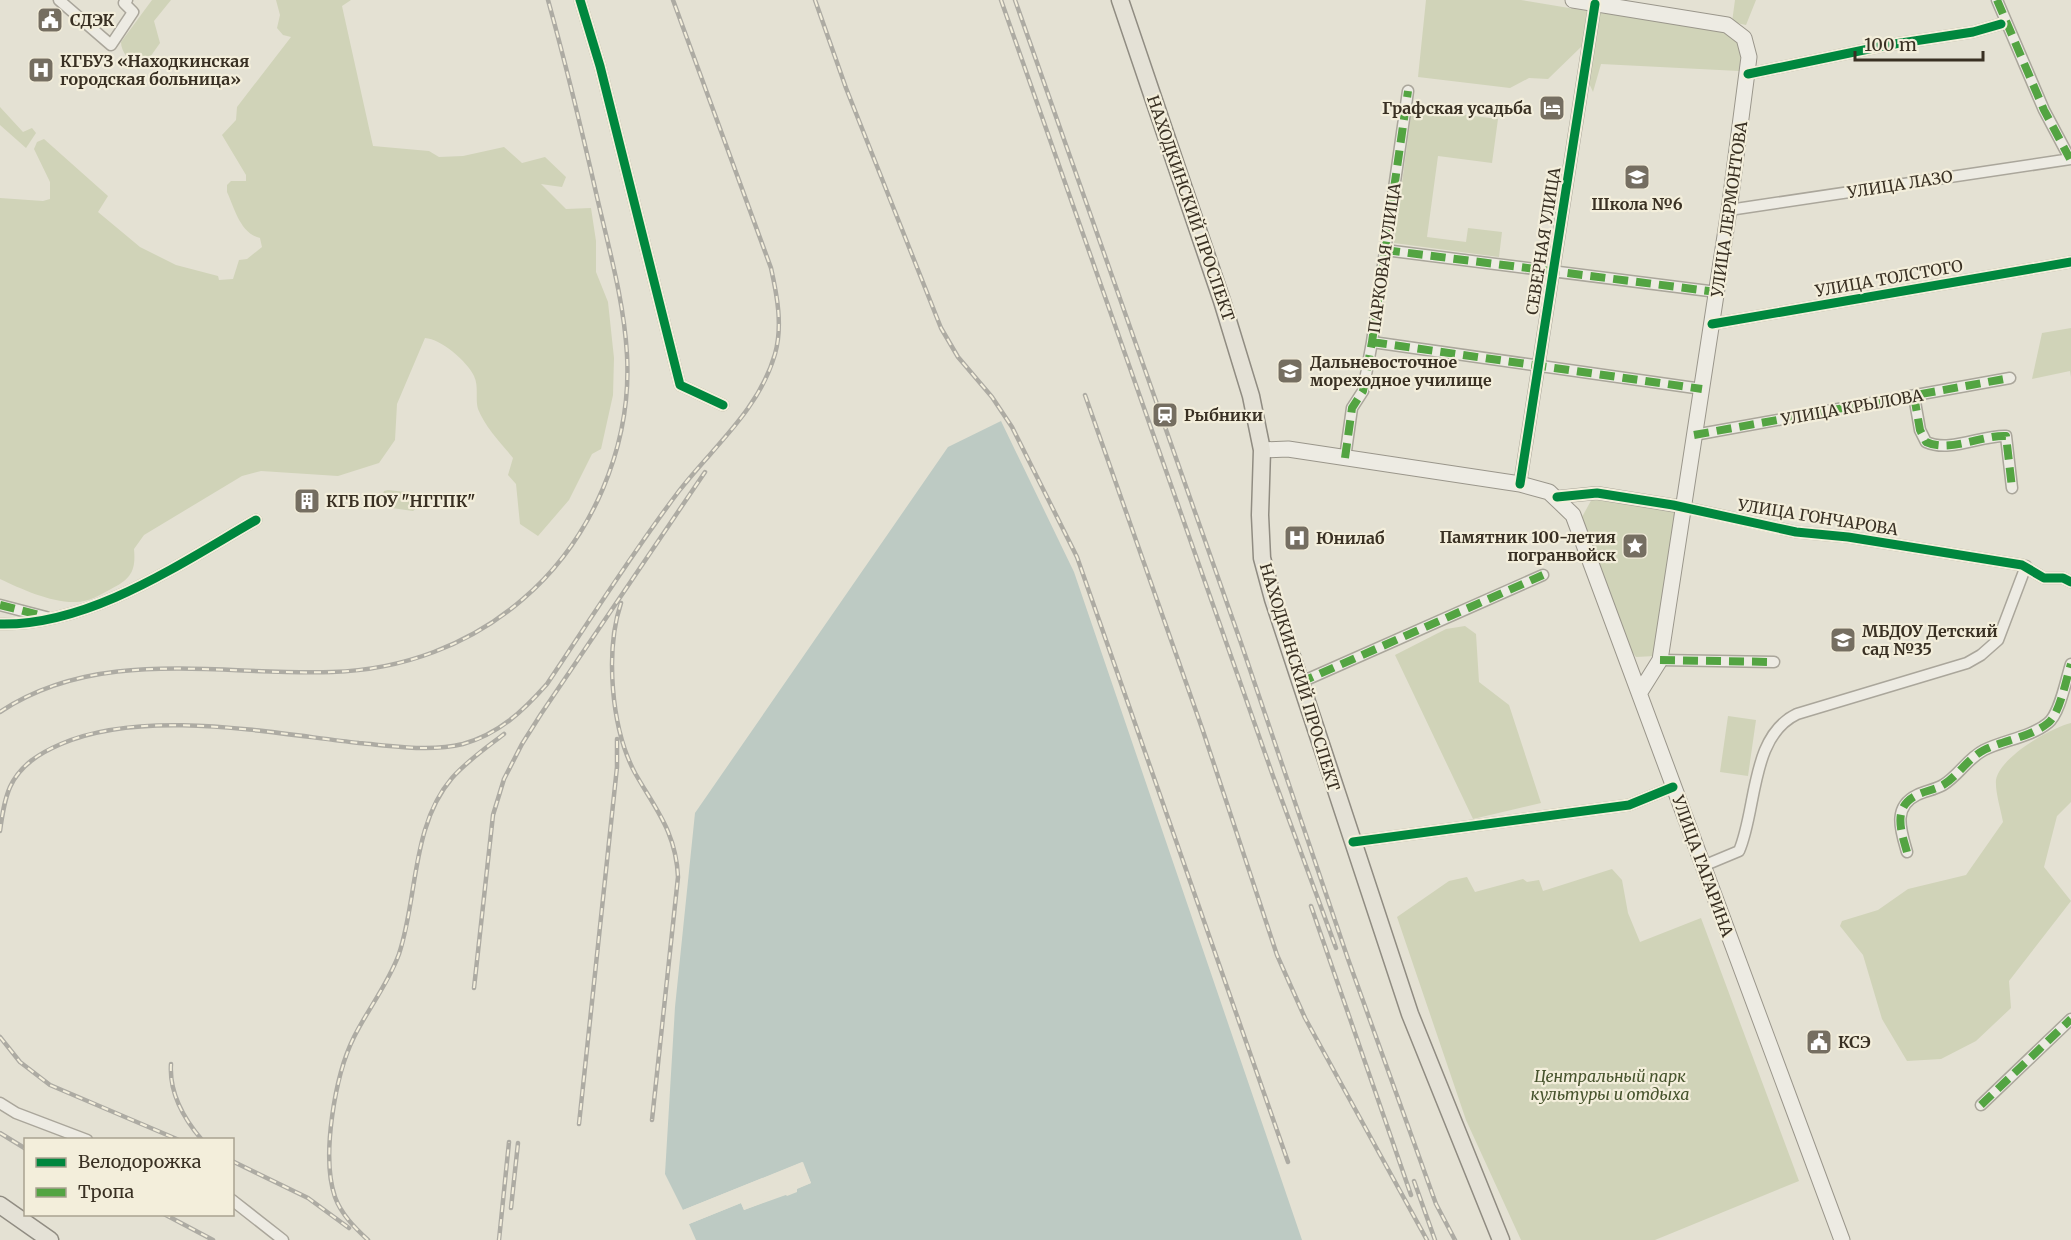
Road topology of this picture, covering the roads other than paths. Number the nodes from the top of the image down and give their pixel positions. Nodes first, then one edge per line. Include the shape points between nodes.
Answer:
1 (59, 0) edge
2 (127, 0) edge
3 (580, 0) edge
4 (1120, 0) edge
5 (1573, 0) edge
6 (1997, 0) edge
7 (1594, 8) junction
8 (2001, 24) dead end
9 (1748, 74) junction
10 (1407, 91) dead end
11 (2070, 159) edge
12 (1730, 210) junction
13 (1385, 250) junction
14 (2071, 262) edge
15 (1553, 273) junction
16 (1717, 292) junction
17 (1712, 324) junction
18 (1372, 342) junction
19 (1539, 364) junction
20 (2010, 378) dead end
21 (1702, 389) junction
22 (1914, 396) junction
23 (723, 405) dead end
24 (1694, 435) junction
25 (1262, 450) junction
26 (1345, 458) junction
27 (1520, 484) junction
28 (2012, 488) dead end
29 (1557, 497) junction
30 (1683, 507) junction
31 (256, 520) dead end
32 (2026, 566) junction
33 (1543, 575) dead end
34 (2071, 582) edge
35 (0, 605) edge
36 (52, 618) junction
37 (0, 624) edge
38 (1660, 660) junction
39 (1774, 662) dead end
40 (2071, 664) edge
41 (1299, 683) junction
42 (1641, 692) junction
43 (1673, 787) junction
44 (1353, 842) junction
45 (1907, 852) dead end
46 (1703, 866) junction
47 (2071, 1019) edge
48 (0, 1103) edge
49 (1981, 1105) dead end
50 (82, 1138) edge
51 (234, 1202) edge
52 (0, 1205) edge
53 (50, 1240) edge
54 (283, 1240) edge
55 (1501, 1240) edge
56 (1842, 1240) edge

1 - 2 street via 111,45 133,12 124,3
3 - 23 street via 680,385
4 - 25 main road, НАХОДКИНСКИЙ ПРОСПЕКТ via 1239,351
5 - 7 main road, УЛИЦА ЛЕРМОНТОВА
6 - 11 street via 2044,110
7 - 9 main road, УЛИЦА ЛЕРМОНТОВА via 1727,25 1737,31 1747,46
7 - 15 street, СЕВЕРНАЯ УЛИЦА
8 - 9 street
9 - 12 main road, УЛИЦА ЛЕРМОНТОВА
10 - 13 street, ПАРКОВАЯ УЛИЦА
11 - 12 street, УЛИЦА ЛАЗО
12 - 16 main road, УЛИЦА ЛЕРМОНТОВА
13 - 15 street
13 - 18 street, ПАРКОВАЯ УЛИЦА
14 - 17 street, УЛИЦА ТОЛСТОГО
15 - 16 street
15 - 19 street, СЕВЕРНАЯ УЛИЦА
16 - 17 main road, УЛИЦА ЛЕРМОНТОВА
17 - 21 main road, УЛИЦА ЛЕРМОНТОВА
18 - 19 street
18 - 26 street, ПАРКОВАЯ УЛИЦА via 1362,391 1352,408
19 - 21 street
19 - 27 street, СЕВЕРНАЯ УЛИЦА
20 - 22 street, УЛИЦА КРЫЛОВА
21 - 24 main road, УЛИЦА ЛЕРМОНТОВА
22 - 24 street, УЛИЦА КРЫЛОВА
22 - 28 street via 1920,430 1932,445 2006,436
24 - 30 main road, УЛИЦА ЛЕРМОНТОВА
25 - 26 main road, УЛИЦА ГОНЧАРОВА via 1288,449
25 - 41 main road, НАХОДКИНСКИЙ ПРОСПЕКТ via 1262,558
26 - 27 main road, УЛИЦА ГОНЧАРОВА
27 - 29 main road, УЛИЦА ГОНЧАРОВА
29 - 30 street, УЛИЦА ГОНЧАРОВА via 1597,493
29 - 42 main road, УЛИЦА ГАГАРИНА via 1580,529
30 - 32 street, УЛИЦА ГОНЧАРОВА via 1796,532
30 - 38 main road, УЛИЦА ЛЕРМОНТОВА
31 - 36 street via 154,579 101,603
32 - 34 street, УЛИЦА ГОНЧАРОВА via 2044,578
32 - 46 street via 1998,640 1981,655 1967,663 1788,718 1765,752 1739,851
33 - 41 street
35 - 36 street
36 - 37 street
38 - 39 street
38 - 42 main road, УЛИЦА ЛЕРМОНТОВА
40 - 45 street via 2058,709 2049,723 1986,749 1970,758 1958,775 1907,802 1899,814
41 - 44 main road, НАХОДКИНСКИЙ ПРОСПЕКТ
42 - 43 main road, УЛИЦА ГАГАРИНА
43 - 44 street via 1629,805
43 - 46 main road, УЛИЦА ГАГАРИНА
44 - 55 main road, НАХОДКИНСКИЙ ПРОСПЕКТ via 1410,1014
46 - 56 main road, УЛИЦА ГАГАРИНА
47 - 49 street
48 - 50 street via 25,1117
51 - 54 street
52 - 53 main road

